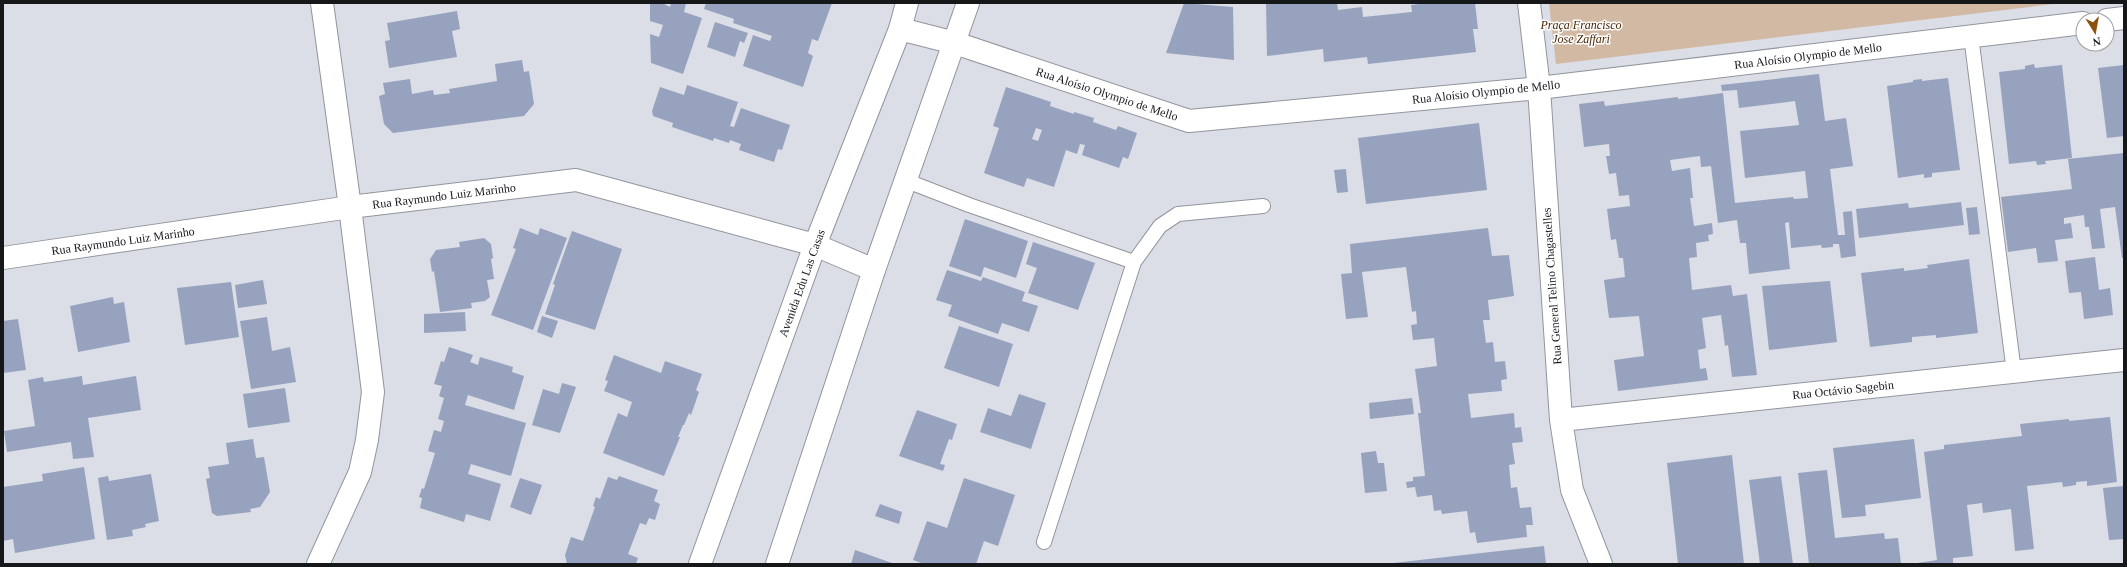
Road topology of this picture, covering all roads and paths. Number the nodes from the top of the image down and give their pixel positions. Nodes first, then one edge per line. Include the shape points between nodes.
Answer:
1 (322, 3) edge
2 (907, 3) edge
3 (968, 3) edge
4 (1529, 3) edge
5 (2075, 24) edge
6 (900, 29) junction
7 (1971, 36) junction
8 (954, 44) junction
9 (1539, 88) junction
10 (906, 181) junction
11 (1263, 206) dead end
12 (350, 207) junction
13 (815, 245) junction
14 (3, 258) edge
15 (1134, 262) junction
16 (874, 270) junction
17 (2124, 360) edge
18 (2014, 372) junction
19 (1561, 420) junction
20 (1044, 542) dead end
21 (318, 564) edge
22 (700, 564) edge
23 (777, 564) edge
24 (1601, 564) edge

1 - 12 street
2 - 6 street, Avenida Edu Las Casas
3 - 8 street
4 - 9 street, Rua General Telino Chagastelles
5 - 7 street, Rua Aloísio Olympio de Mello
6 - 8 street, Rua Aloísio Olympio de Mello
6 - 13 street, Avenida Edu Las Casas
7 - 9 street, Rua Aloísio Olympio de Mello
7 - 18 lane
8 - 9 street, Rua Aloísio Olympio de Mello via 1189,121
8 - 10 street
9 - 19 street, Rua General Telino Chagastelles
10 - 15 lane
10 - 16 street
11 - 15 lane via 1178,214 1160,226
12 - 13 street, Rua Raymundo Luiz Marinho via 576,180
12 - 14 street, Rua Raymundo Luiz Marinho
12 - 21 street via 373,392 360,472
13 - 16 street, Rua Raymundo Luiz Marinho
13 - 22 street, Avenida Edu Las Casas
15 - 20 lane
16 - 23 street
17 - 18 street, Rua Octávio Sagebin
18 - 19 street, Rua Octávio Sagebin
19 - 24 street, Rua General Telino Chagastelles via 1572,490

